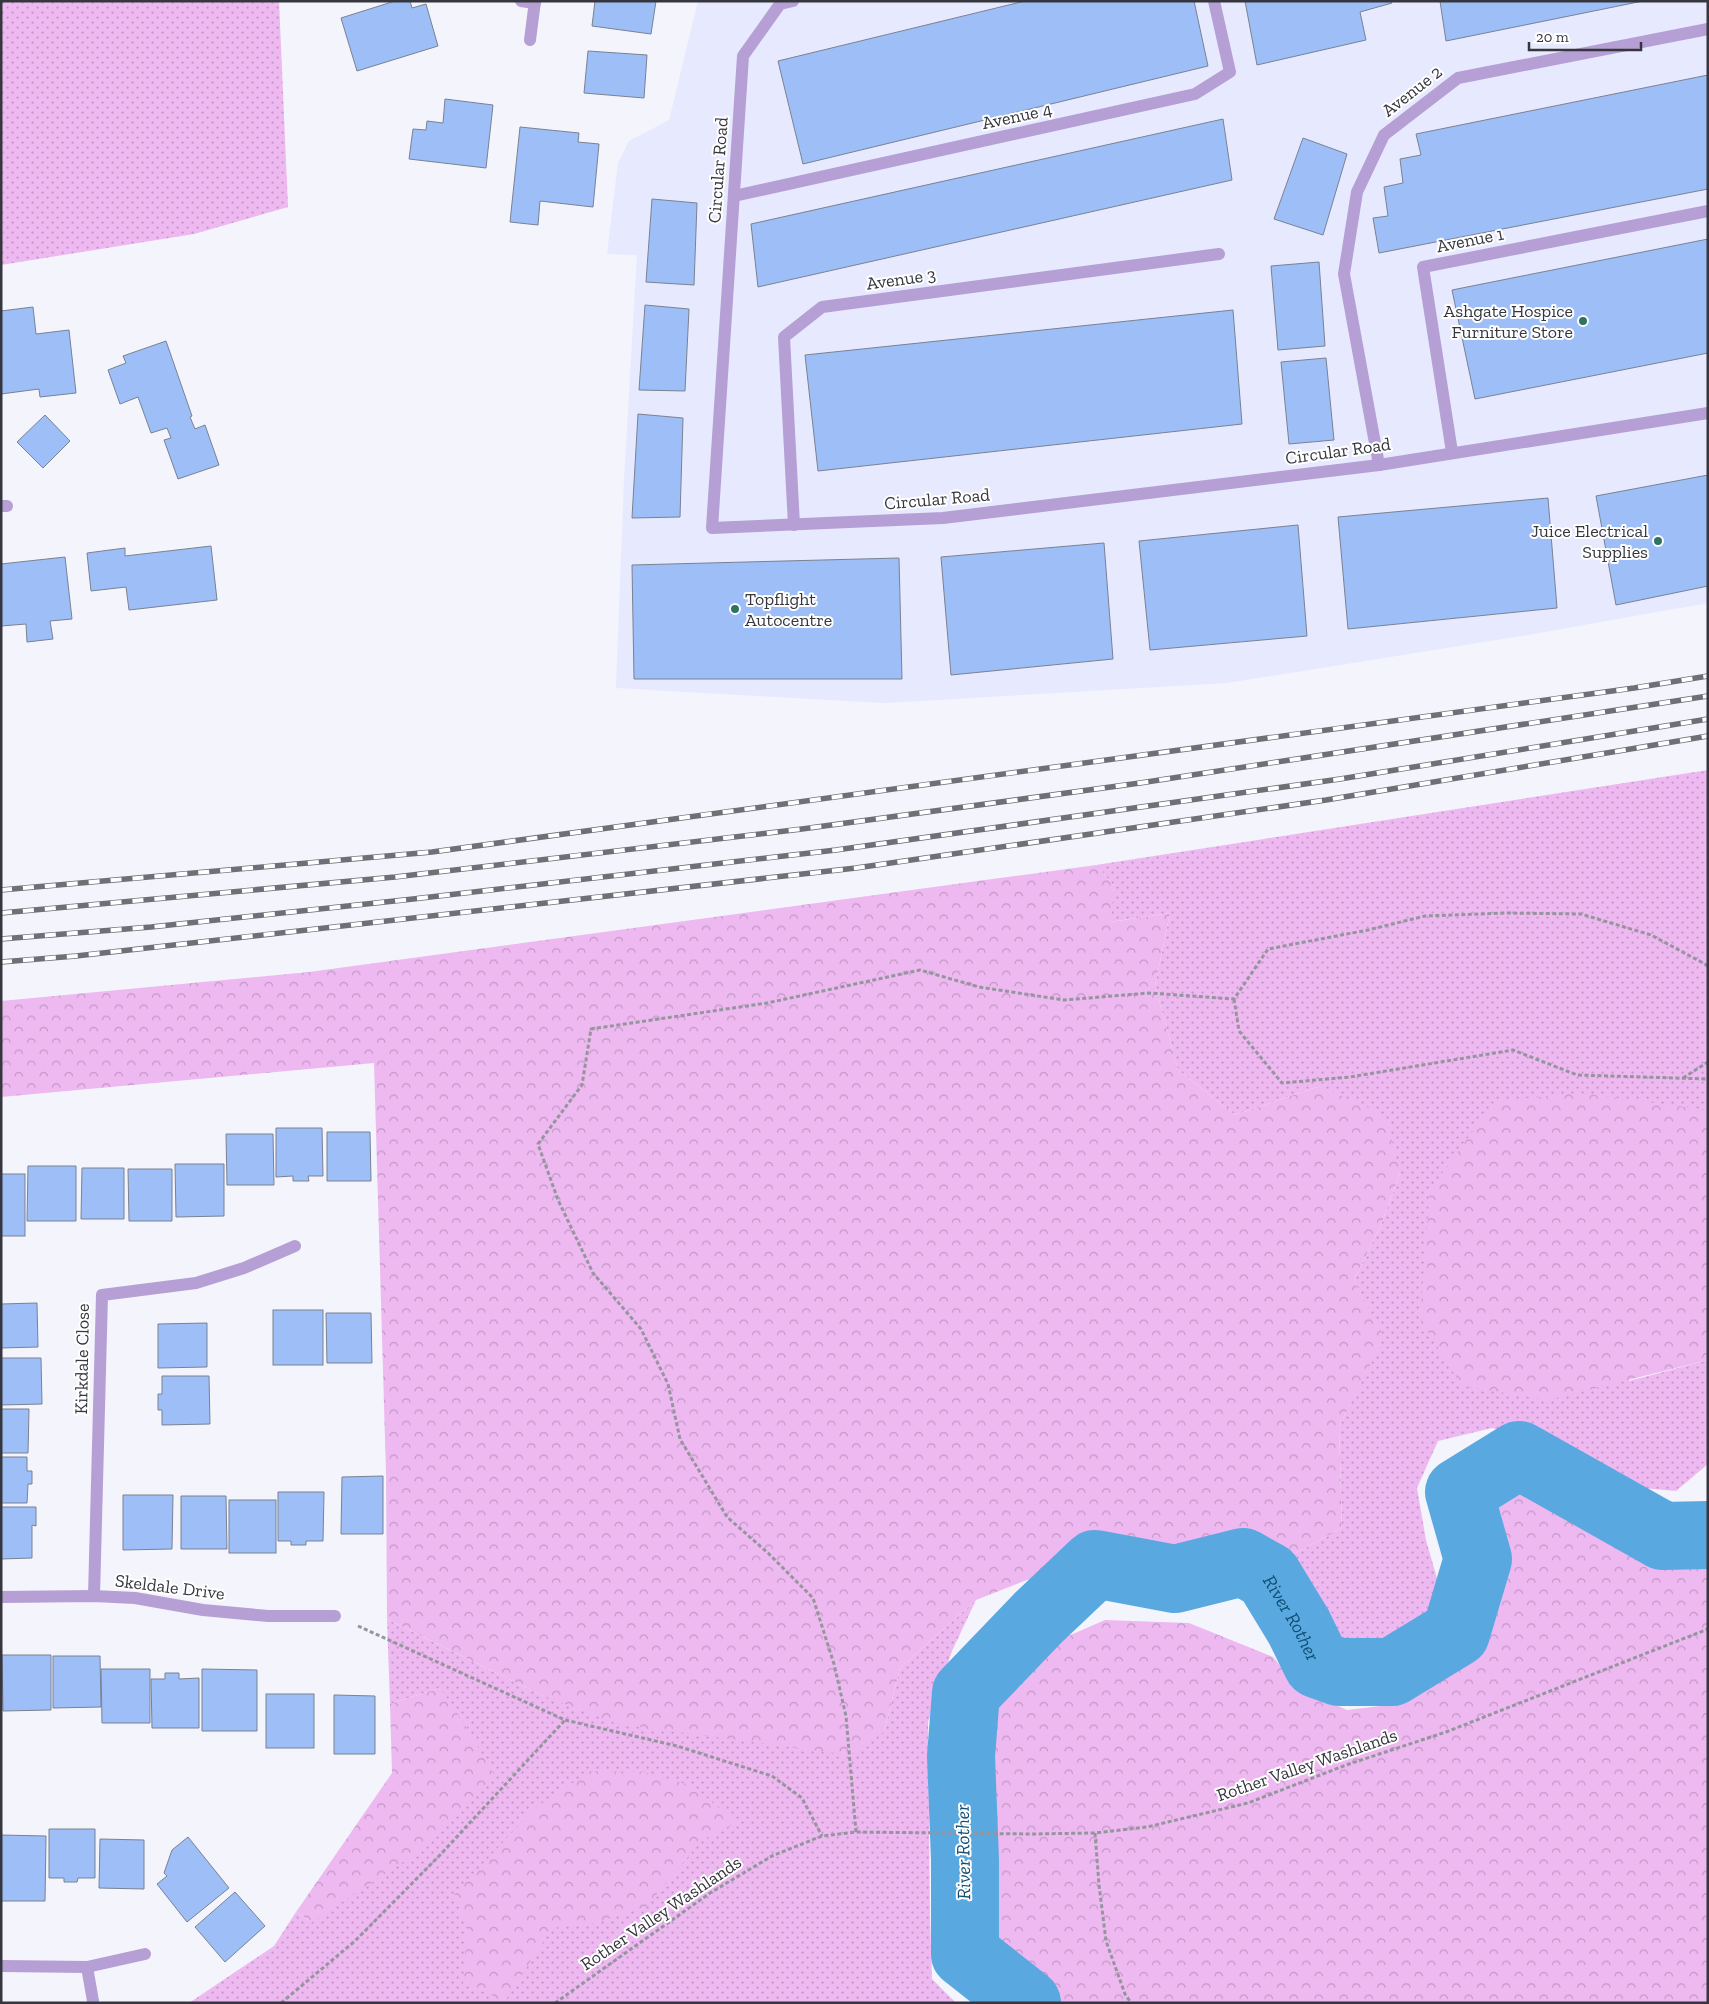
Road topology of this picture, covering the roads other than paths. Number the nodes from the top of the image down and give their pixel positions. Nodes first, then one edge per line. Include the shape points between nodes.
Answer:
1 (521, 1) edge
2 (793, 1) edge
3 (1214, 1) edge
4 (535, 2) edge
5 (1708, 29) edge
6 (530, 40) dead end
7 (734, 196) junction
8 (1708, 211) edge
9 (1219, 254) dead end
10 (1708, 413) edge
11 (1452, 452) junction
12 (1379, 464) junction
13 (794, 525) junction
14 (295, 1246) dead end
15 (94, 1596) junction
16 (1, 1597) edge
17 (335, 1616) road end
18 (145, 1954) dead end
19 (1, 1966) edge
20 (87, 1967) junction
21 (93, 2001) dead end

1 - 4 street
2 - 7 street, Circular Road via 780,4 744,56
3 - 7 street, Avenue 4 via 1230,72 1195,94
4 - 6 street
5 - 12 street, Avenue 2 via 1458,78 1384,135 1357,192 1344,274
7 - 13 street, Circular Road via 712,528
8 - 11 street, Avenue 1 via 1423,267
9 - 13 street, Avenue 3 via 822,307 784,337
10 - 11 street, Circular Road
11 - 12 street, Circular Road
12 - 13 street, Circular Road via 943,518
14 - 15 street, Kirkdale Close via 244,1268 196,1283 102,1295
15 - 16 street, Skeldale Drive
15 - 17 street, Skeldale Drive via 135,1598 203,1610 258,1615
18 - 20 street
19 - 20 street
20 - 21 street

